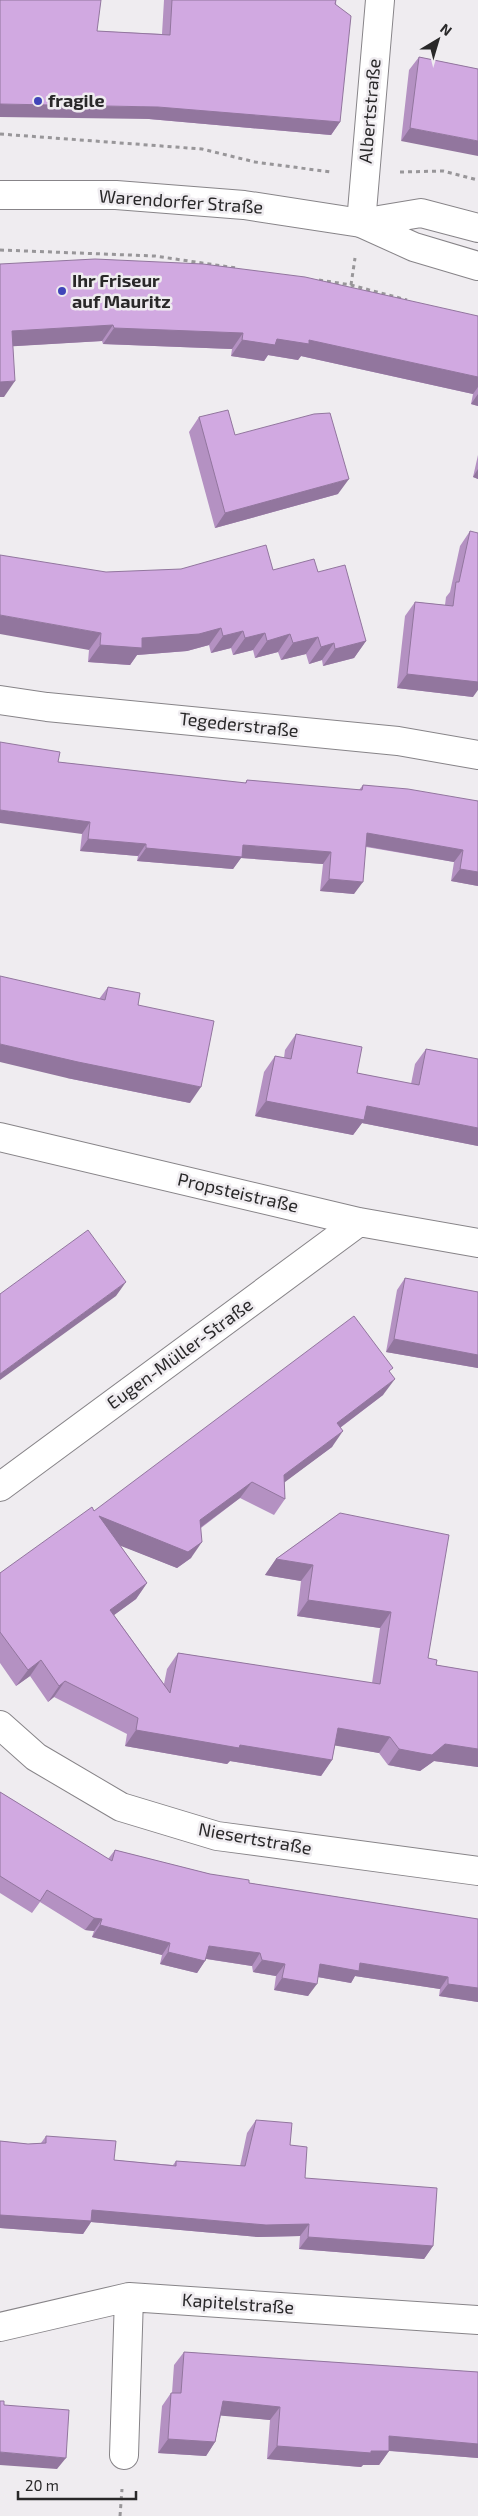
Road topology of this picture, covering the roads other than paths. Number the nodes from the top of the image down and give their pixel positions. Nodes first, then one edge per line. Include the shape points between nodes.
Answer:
1 (380, 0) edge
2 (0, 195) edge
3 (361, 223) junction
4 (478, 228) edge
5 (478, 266) edge
6 (0, 700) edge
7 (478, 755) edge
8 (0, 1137) edge
9 (360, 1222) junction
10 (478, 1243) edge
11 (0, 1487) edge
12 (0, 1725) edge
13 (478, 1872) edge
14 (129, 2297) junction
15 (478, 2320) edge
16 (0, 2326) edge
17 (124, 2456) dead end

1 - 3 street, Albertstraße
2 - 3 street, Warendorfer Straße via 136,197 244,205
3 - 4 street, Warendorfer Straße via 421,213
3 - 5 street, Warendorfer Straße via 414,247
6 - 7 street, Tegederstraße via 398,741
8 - 9 street, Propsteistraße
9 - 10 street, Propsteistraße
9 - 11 street, Eugen-Müller-Straße
12 - 13 street, Niesertstraße via 36,1757 121,1807 217,1836
14 - 15 street, Kapitelstraße
14 - 16 street, Kapitelstraße
14 - 17 street

